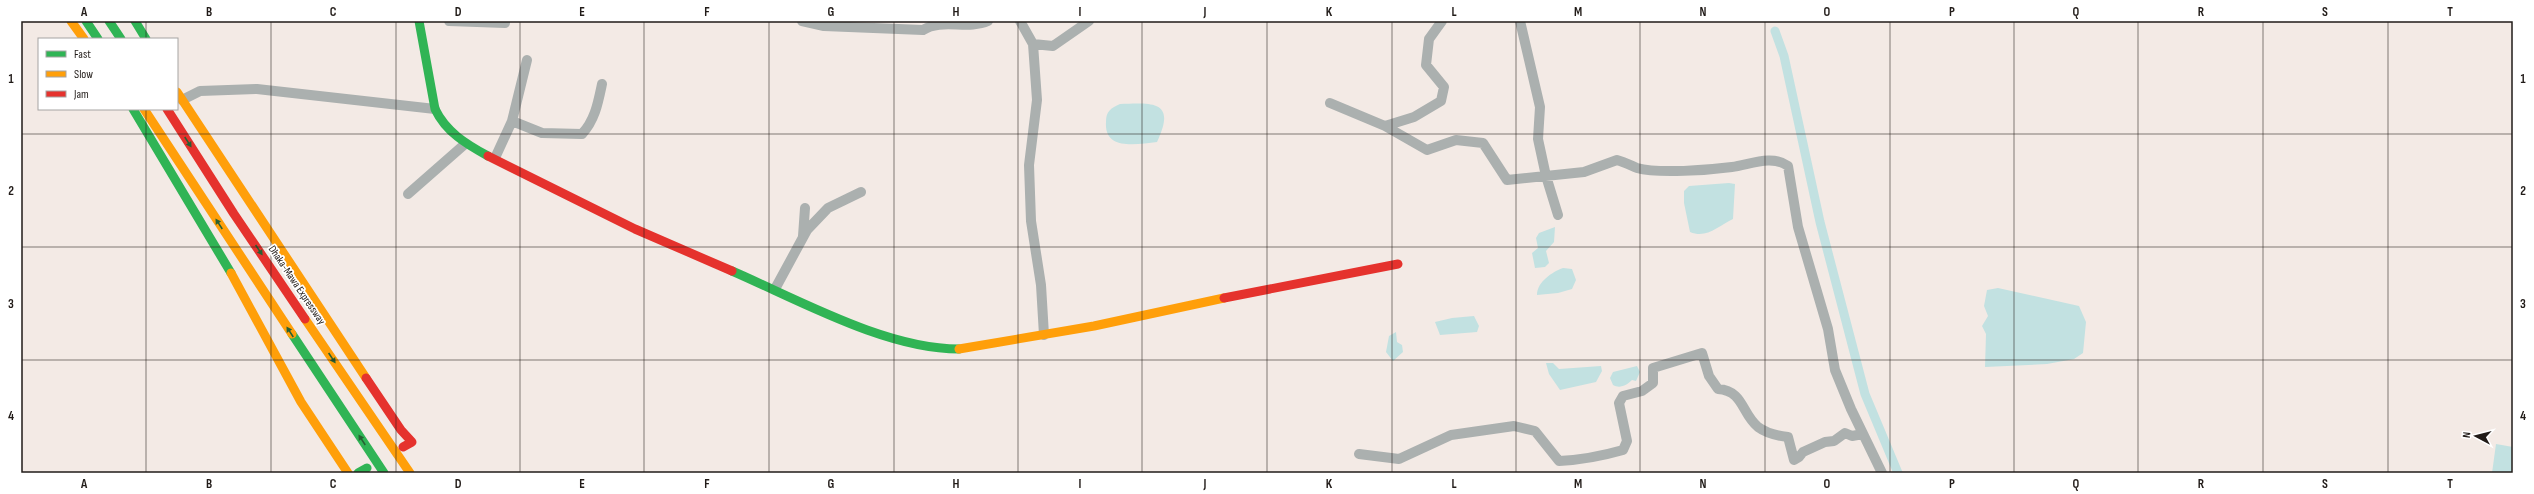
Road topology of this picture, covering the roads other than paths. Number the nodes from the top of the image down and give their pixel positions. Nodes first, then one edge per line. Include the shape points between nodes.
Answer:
1 (71, 21) edge
2 (86, 21) edge
3 (109, 21) edge
4 (135, 21) edge
5 (419, 21) edge
6 (449, 21) edge
7 (505, 21) edge
8 (802, 21) edge
9 (988, 21) edge
10 (1020, 21) edge
11 (1089, 21) edge
12 (1442, 21) edge
13 (1520, 21) edge
14 (83, 38) edge
15 (97, 38) edge
16 (120, 38) edge
17 (145, 38) edge
18 (1033, 44) junction
19 (527, 60) dead end
20 (602, 84) dead end
21 (179, 96) edge
22 (1330, 103) dead end
23 (435, 108) junction
24 (134, 110) edge
25 (145, 110) edge
26 (168, 110) edge
27 (512, 121) junction
28 (1385, 126) junction
29 (465, 144) junction
30 (495, 158) junction
31 (1546, 176) junction
32 (861, 192) dead end
33 (408, 194) dead end
34 (805, 208) dead end
35 (1558, 215) dead end
36 (802, 238) junction
37 (1398, 264) dead end
38 (775, 289) junction
39 (1044, 335) junction
40 (1862, 434) junction
41 (403, 448) dead end
42 (1359, 454) dead end
43 (367, 468) dead end
44 (348, 473) edge
45 (358, 473) edge
46 (384, 473) edge
47 (410, 473) edge
48 (1882, 473) edge

1 - 14 main road
2 - 15 main road
3 - 16 main road
4 - 17 main road
5 - 23 main road
6 - 7 street
8 - 9 street via 824,26 923,30 931,25 972,26
10 - 18 street
11 - 18 street via 1053,46
12 - 28 street via 1429,39 1426,65 1444,87 1441,101 1414,117
13 - 31 street via 1540,107 1538,139
18 - 39 street via 1037,100 1029,165 1031,214 1041,286
19 - 27 street
20 - 27 street via 590,126 582,134 542,133
21 - 23 street via 200,91 257,89
21 - 41 main road via 412,442
22 - 28 street
23 - 29 main road via 441,122
24 - 44 main road via 203,222 286,376 326,443
46 -> 25 main road
26 -> 47 main road, Dhaka-Mawa Expressway via 234,214
27 - 30 street
28 - 31 street via 1427,150 1456,140 1483,143 1508,180
29 - 30 main road
29 - 33 street
30 - 38 main road via 635,229
31 - 35 street
31 - 40 street via 1584,172 1617,160 1638,168 1670,170 1732,168 1768,160 1783,162 1788,166 1798,227 1828,329 1835,370
32 - 36 street via 828,208
34 - 36 street
36 - 38 street
37 - 39 main road
38 - 39 main road via 877,334 944,349 965,349
40 - 42 street via 1852,436 1846,433 1834,441 1808,449 1794,460 1788,437 1759,427 1737,396 1729,390 1718,389 1709,376 1702,353 1653,368 1653,383 1642,391 1623,396 1619,403 1626,442 1623,450 1578,460 1559,461 1535,431 1514,426 1451,435 1399,459
40 - 48 street
43 - 45 main road

